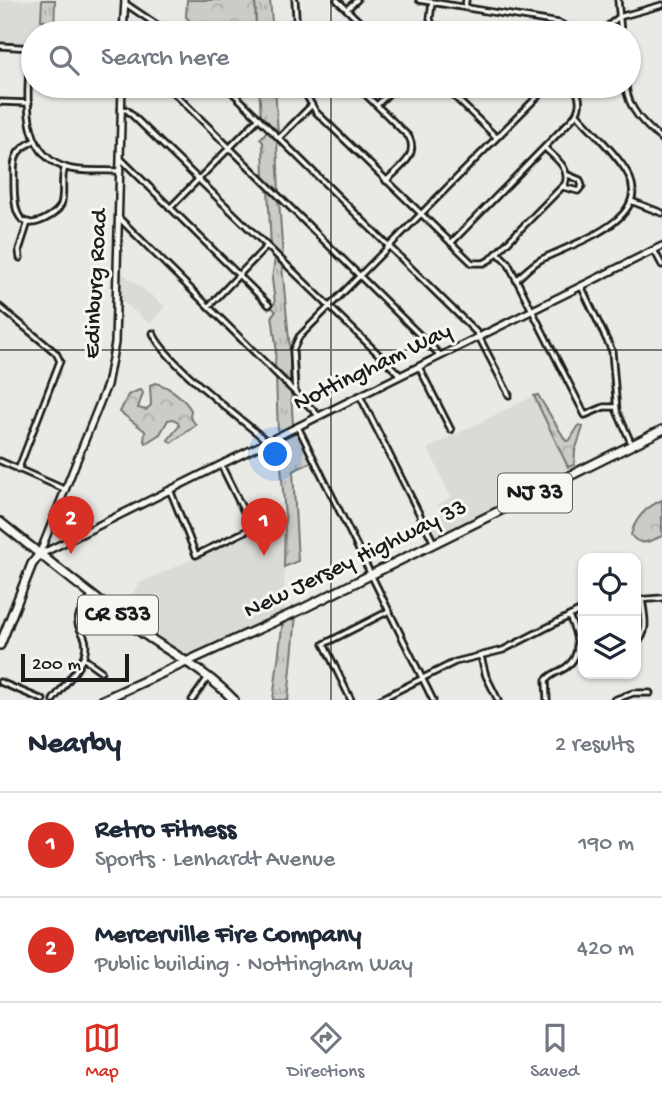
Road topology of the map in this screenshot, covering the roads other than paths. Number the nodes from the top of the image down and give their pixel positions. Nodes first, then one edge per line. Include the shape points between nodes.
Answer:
1 (295, 0) edge
2 (337, 0) edge
3 (357, 0) edge
4 (419, 0) edge
5 (466, 0) edge
6 (618, 0) edge
7 (125, 1) edge
8 (432, 2) junction
9 (662, 5) edge
10 (465, 8) junction
11 (347, 9) junction
12 (620, 17) junction
13 (124, 21) edge
14 (152, 21) edge
15 (296, 21) edge
16 (359, 21) edge
17 (431, 21) edge
18 (546, 21) edge
19 (615, 21) edge
20 (620, 21) edge
21 (0, 46) edge
22 (21, 47) edge
23 (29, 98) edge
24 (121, 98) edge
25 (179, 98) edge
26 (238, 98) edge
27 (307, 98) edge
28 (370, 98) edge
29 (384, 98) edge
30 (456, 98) edge
31 (536, 98) edge
32 (579, 98) edge
33 (628, 98) edge
34 (0, 102) edge
35 (29, 103) junction
36 (377, 105) junction
37 (311, 106) junction
38 (121, 109) junction
39 (577, 114) junction
40 (258, 118) junction
41 (496, 137) junction
42 (279, 138) junction
43 (35, 140) junction
44 (662, 140) edge
45 (230, 147) junction
46 (545, 148) junction
47 (120, 158) junction
48 (65, 167) junction
49 (119, 171) junction
50 (567, 174) junction
51 (199, 178) junction
52 (386, 181) junction
53 (563, 187) junction
54 (631, 201) junction
55 (170, 208) junction
56 (662, 213) edge
57 (421, 215) junction
58 (118, 217) junction
59 (28, 222) junction
60 (450, 243) junction
61 (389, 246) junction
62 (662, 246) edge
63 (267, 247) junction
64 (654, 250) junction
65 (498, 253) junction
66 (20, 258) dead end
67 (662, 265) edge
68 (239, 276) junction
69 (360, 276) junction
70 (516, 280) junction
71 (581, 286) junction
72 (269, 305) dead end
73 (209, 306) junction
74 (0, 307) edge
75 (329, 308) junction
76 (532, 311) junction
77 (153, 333) dead end
78 (480, 337) junction
79 (441, 356) junction
80 (419, 367) junction
81 (400, 376) junction
82 (295, 392) junction
83 (509, 395) dead end
84 (360, 396) junction
85 (616, 407) junction
86 (319, 416) junction
87 (298, 427) junction
88 (451, 430) dead end
89 (662, 430) edge
90 (268, 442) junction
91 (632, 445) junction
92 (0, 461) edge
93 (221, 465) junction
94 (18, 470) junction
95 (64, 489) junction
96 (170, 490) junction
97 (0, 522) edge
98 (46, 535) junction
99 (434, 543) junction
100 (57, 546) junction
101 (39, 555) junction
102 (371, 575) junction
103 (92, 596) junction
104 (662, 598) edge
105 (642, 599) joint
106 (389, 611) junction
107 (578, 612) edge
108 (569, 616) junction
109 (641, 639) edge
110 (0, 645) edge
111 (170, 650) junction
112 (576, 654) joint
113 (481, 657) junction
114 (83, 658) junction
115 (188, 662) junction
116 (101, 671) dead end
117 (165, 672) junction
118 (209, 676) junction
119 (422, 679) junction
120 (0, 682) edge
121 (123, 691) junction
122 (650, 693) dead end
123 (120, 699) edge
124 (43, 700) edge
125 (54, 700) edge
126 (103, 700) edge
127 (192, 700) edge
128 (234, 700) edge
129 (351, 700) edge
130 (379, 700) edge
131 (433, 700) edge
132 (498, 700) edge
133 (547, 700) edge
134 (614, 700) edge

1 - 15 street
2 - 11 street
3 - 11 street
4 - 8 street
5 - 10 street
6 - 12 street
7 - 13 street
7 - 14 street
8 - 10 street
8 - 17 street
9 - 12 street
10 - 18 street
11 - 16 street
12 - 19 street
12 - 20 street
21 - 22 street
23 - 35 street
24 - 38 street, Edinburg Road
25 - 45 street
26 - 40 street
27 - 37 street
28 - 36 street
29 - 36 street
30 - 41 street
31 - 41 street
32 - 39 street
33 - 44 street
34 - 35 street
35 - 43 street
36 - 52 street via 412,144 410,156
37 - 42 street
37 - 52 street
38 - 47 street, Edinburg Road
38 - 51 street
39 - 46 street
39 - 54 street via 628,174
40 - 42 street
40 - 45 street
41 - 57 street
42 - 61 street
43 - 48 street via 48,157
43 - 59 street via 19,152 14,163 15,209
45 - 51 street
45 - 69 street
46 - 50 street
46 - 60 street
47 - 49 street, Edinburg Road
47 - 55 street
48 - 49 street
48 - 59 street via 58,209 41,221
49 - 58 street, Edinburg Road
50 - 53 street
50 - 53 street via 582,186 575,191
51 - 55 street
51 - 63 street
52 - 57 street
53 - 65 street
54 - 56 street
54 - 70 street via 619,220 541,259
55 - 68 street
57 - 60 street
57 - 61 street
58 - 73 street
58 - 95 street, Edinburg Road via 113,364
59 - 66 street
60 - 65 street via 472,263 487,262
61 - 69 street
61 - 78 street
62 - 64 street, Nottingham Way
63 - 68 street
63 - 75 street
64 - 67 street
64 - 71 street, Nottingham Way
65 - 70 street
68 - 72 street
68 - 73 street
69 - 75 street
69 - 79 street
70 - 76 street
71 - 76 street, Nottingham Way
71 - 85 street via 612,351
73 - 82 street
74 - 94 street via 60,361
75 - 81 street
75 - 82 street via 294,346
76 - 78 street, Nottingham Way
76 - 85 street via 585,415
77 - 90 street via 192,378
78 - 79 street, Nottingham Way
78 - 83 street
79 - 80 street, Nottingham Way
80 - 81 street, Nottingham Way
80 - 88 street
81 - 84 street, Nottingham Way
82 - 86 street
84 - 86 street, Nottingham Way
84 - 99 street
85 - 91 street
86 - 87 street, Nottingham Way
87 - 90 street, Nottingham Way
87 - 102 street
89 - 91 main road, New Jersey Highway 33 / NJ 33
90 - 93 street, Nottingham Way
91 - 99 main road, New Jersey Highway 33 / NJ 33
92 - 94 street
93 - 96 street, Nottingham Way
93 - 96 street via 252,528 196,555
94 - 95 street
95 - 98 street, Edinburg Road
96 - 100 street, Nottingham Way
97 - 101 main road, CR 533
98 - 100 street
98 - 101 street, Edinburg Road
99 - 102 main road, New Jersey Highway 33 / NJ 33
100 - 101 street, Nottingham Way
101 - 103 main road, CR 533
101 - 110 main road via 7,620
102 - 106 street
102 - 115 main road, New Jersey Highway 33 / NJ 33
103 - 111 main road, CR 533
103 - 114 street via 77,619 85,644
104 - 105 street
105 - 109 street via 645,630
106 - 119 street
106 - 129 street via 324,644
107 - 108 street
108 - 112 street via 578,639
108 - 113 street
111 - 115 main road, CR 533
111 - 117 main road via 171,663
112 - 133 street via 569,665 546,680
113 - 119 street via 455,662
113 - 132 street
114 - 116 street
114 - 125 street
115 - 117 main road, New Jersey Highway 33 / NJ 33
115 - 118 main road, CR 533
117 - 121 main road, New Jersey Highway 33 / NJ 33
118 - 127 street
118 - 128 main road, CR 533
119 - 130 street
119 - 131 street
120 - 124 street
121 - 123 street
121 - 126 main road, New Jersey Highway 33 / NJ 33
122 - 134 street

